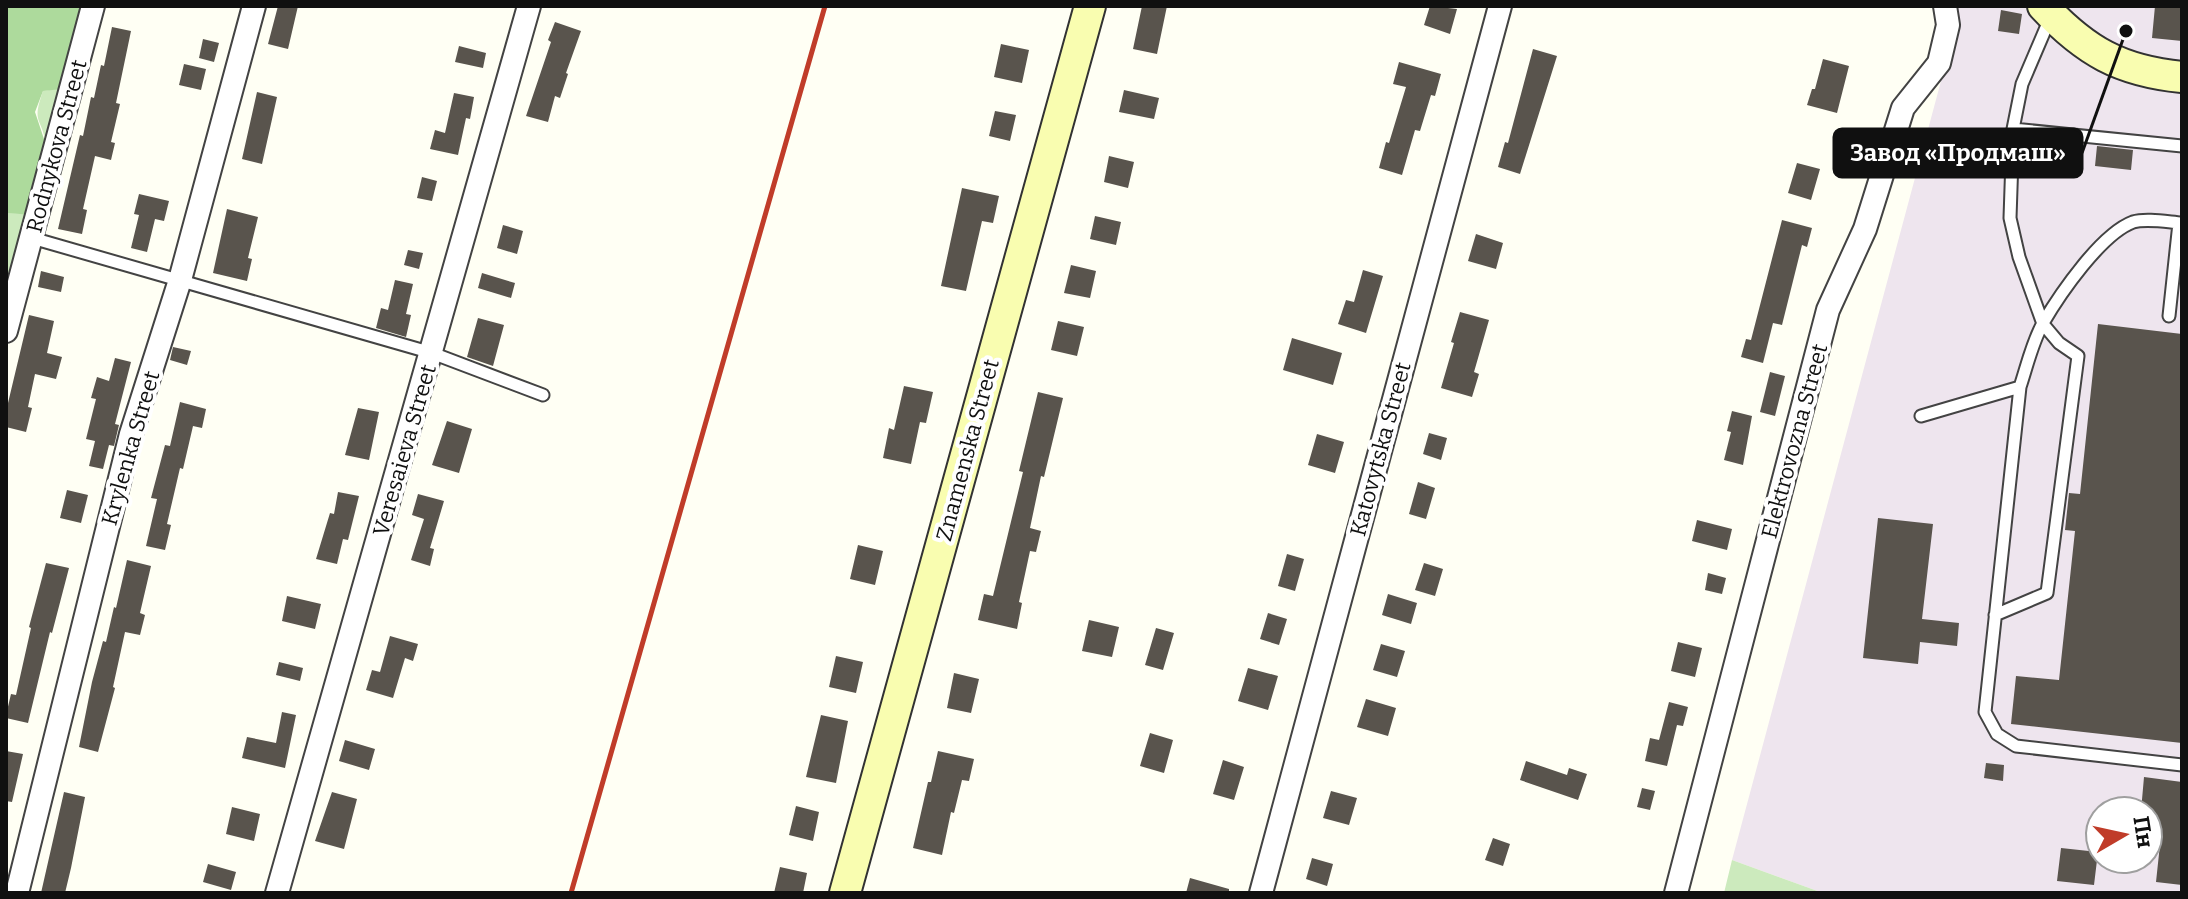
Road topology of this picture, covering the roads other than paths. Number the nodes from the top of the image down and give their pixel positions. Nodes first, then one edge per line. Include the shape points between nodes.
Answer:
1 (93, 6) edge
2 (254, 6) edge
3 (529, 6) edge
4 (1090, 6) edge
5 (1500, 6) edge
6 (1945, 6) edge
7 (2047, 11) edge
8 (2182, 77) edge
9 (2013, 129) junction
10 (2182, 146) edge
11 (2180, 223) edge
12 (32, 238) junction
13 (180, 280) junction
14 (2169, 316) dead end
15 (2043, 324) junction
16 (6, 331) edge
17 (432, 353) junction
18 (2020, 387) junction
19 (543, 395) dead end
20 (1921, 416) dead end
21 (1995, 615) junction
22 (2182, 765) edge
23 (17, 893) edge
24 (277, 893) edge
25 (845, 893) edge
26 (1261, 893) edge
27 (1676, 893) edge

1 - 12 street, Rodnykova Street
2 - 13 street, Krylenka Street
3 - 17 street, Veresaieva Street
4 - 25 main road, Znamenska Street
5 - 26 street, Katovytska Street
6 - 27 street, Elektrovozna Street via 1948,25 1939,63 1903,108 1865,229 1828,310
7 - 8 main road via 2113,62
7 - 9 lane
9 - 10 lane
9 - 15 lane via 2010,218
11 - 14 lane
11 - 15 lane via 2135,221 2111,234
12 - 13 lane
12 - 16 street, Rodnykova Street
13 - 17 lane
13 - 23 street, Krylenka Street via 131,434
15 - 18 lane
15 - 21 lane via 2078,356 2047,593
17 - 19 lane
17 - 24 street, Veresaieva Street
18 - 20 lane
18 - 21 lane
21 - 22 lane via 1985,712 1997,734 2016,746

